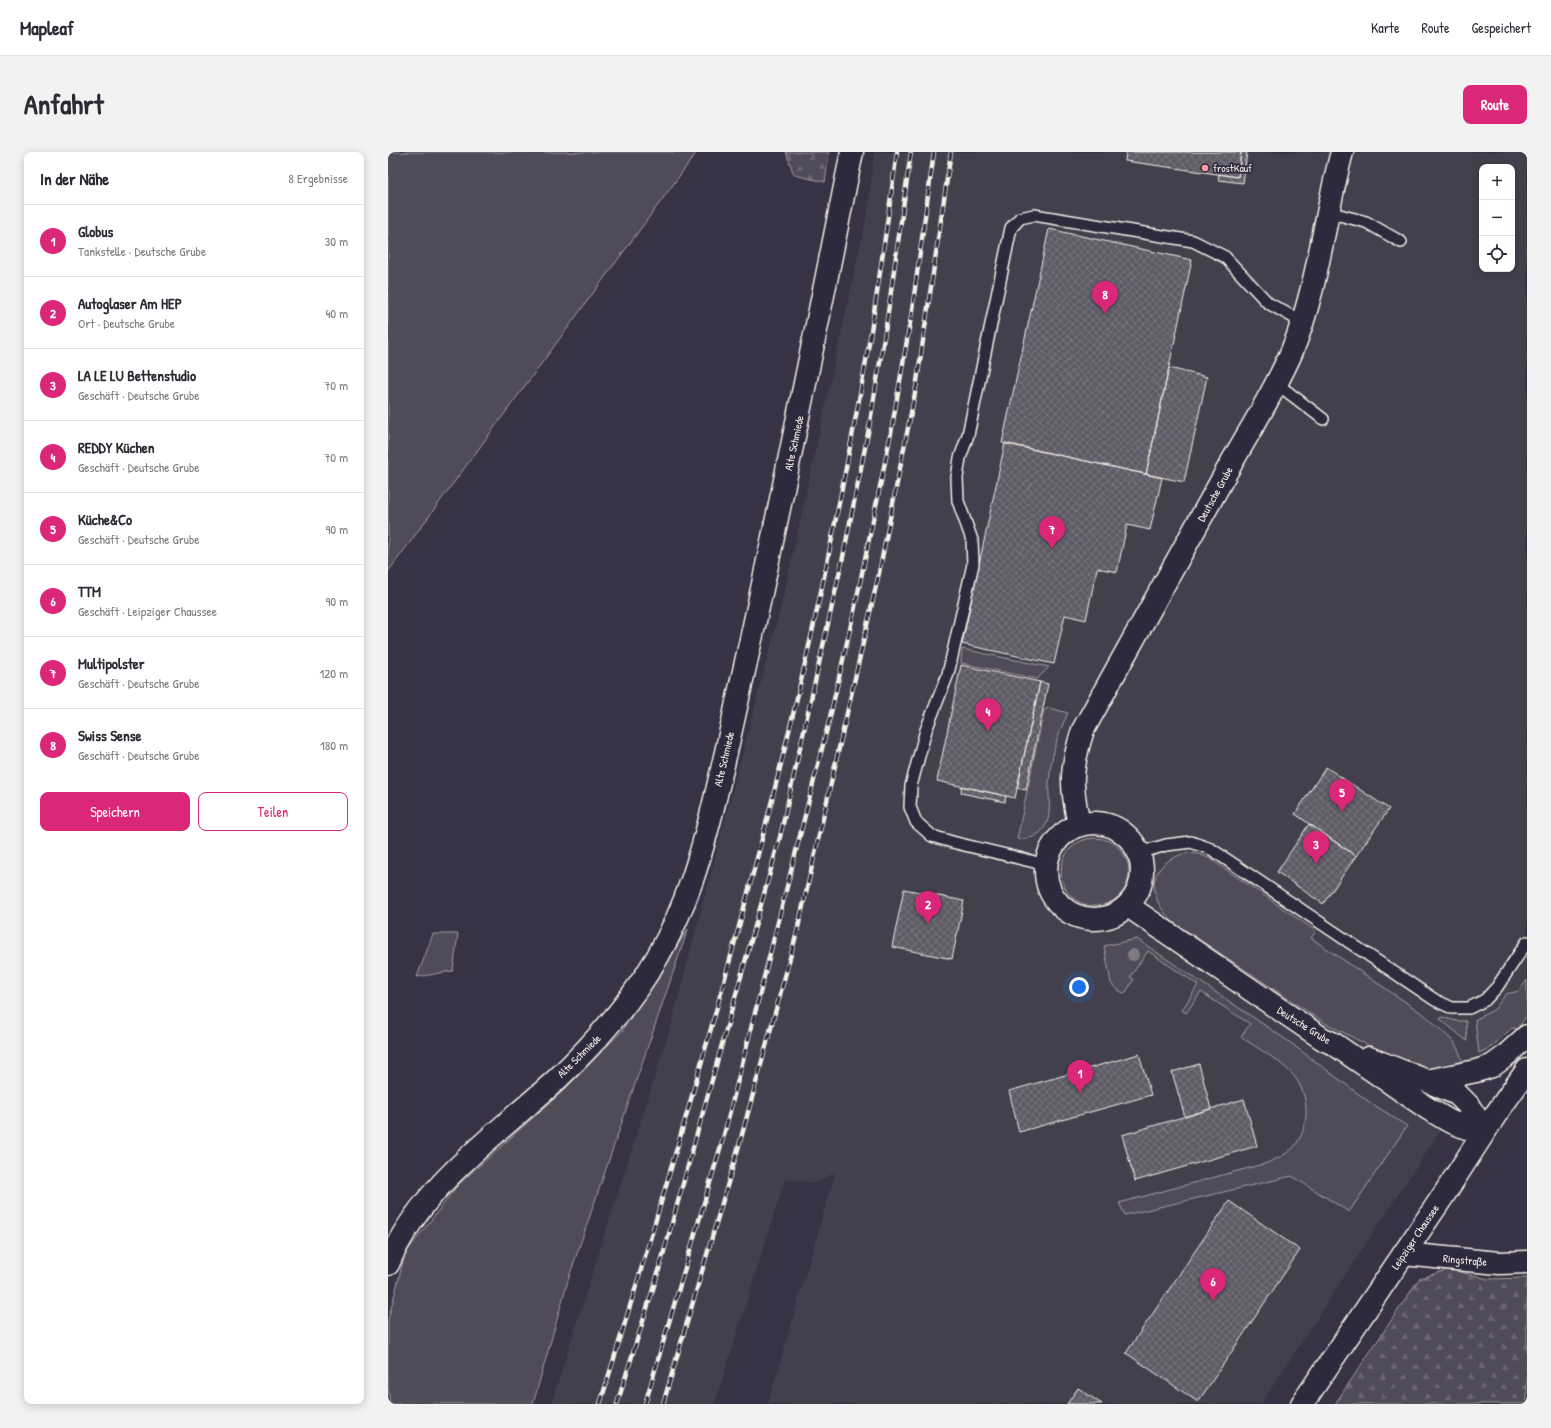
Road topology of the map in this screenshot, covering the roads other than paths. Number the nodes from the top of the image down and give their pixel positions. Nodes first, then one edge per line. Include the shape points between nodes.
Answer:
1 (852, 152) edge
2 (1342, 152) edge
3 (1328, 212) junction
4 (1401, 242) dead end
5 (1302, 322) junction
6 (1276, 383) junction
7 (1323, 419) dead end
8 (1079, 825) junction
9 (1139, 853) junction
10 (1047, 865) junction
11 (1128, 906) junction
12 (1527, 942) edge
13 (1527, 1036) edge
14 (1334, 1044) junction
15 (1527, 1070) edge
16 (1427, 1081) junction
17 (1485, 1131) junction
18 (1403, 1254) junction
19 (1527, 1262) edge
20 (388, 1264) edge
21 (1302, 1404) edge

1 - 20 street, Alte Schmiede via 797,428 749,650 701,856 687,896 657,957 610,1025 554,1081 467,1158 438,1189 406,1231
2 - 3 street, Deutsche Grube
3 - 4 lane via 1366,222
3 - 5 street, Deutsche Grube
5 - 6 street, Deutsche Grube
5 - 10 lane via 1268,303 1225,257 1193,241 1034,215 1020,218 1011,228 957,478 958,501 972,540 973,564 948,674 926,730 911,786 910,807 916,822 932,836
6 - 7 lane
6 - 8 street, Deutsche Grube via 1082,730 1073,776
8 - 9 street via 1097,823 1114,827 1129,838
8 - 10 street via 1064,834 1052,848
9 - 11 street via 1142,869 1140,886
9 - 12 lane via 1166,845 1191,842 1211,849 1435,1000 1452,1008 1469,1008 1485,1000 1497,987
10 - 11 street via 1046,876 1053,896 1064,908 1078,916 1105,918
11 - 14 street, Deutsche Grube via 1323,1040
13 - 16 street via 1492,1066
14 - 16 street
14 - 17 street, Deutsche Grube via 1449,1121
15 - 17 street, Leipziger Chaussee
16 - 17 street via 1457,1094 1468,1105
17 - 18 street, Leipziger Chaussee
18 - 19 street, Ringstraße via 1499,1263
18 - 21 street, Leipziger Chaussee

